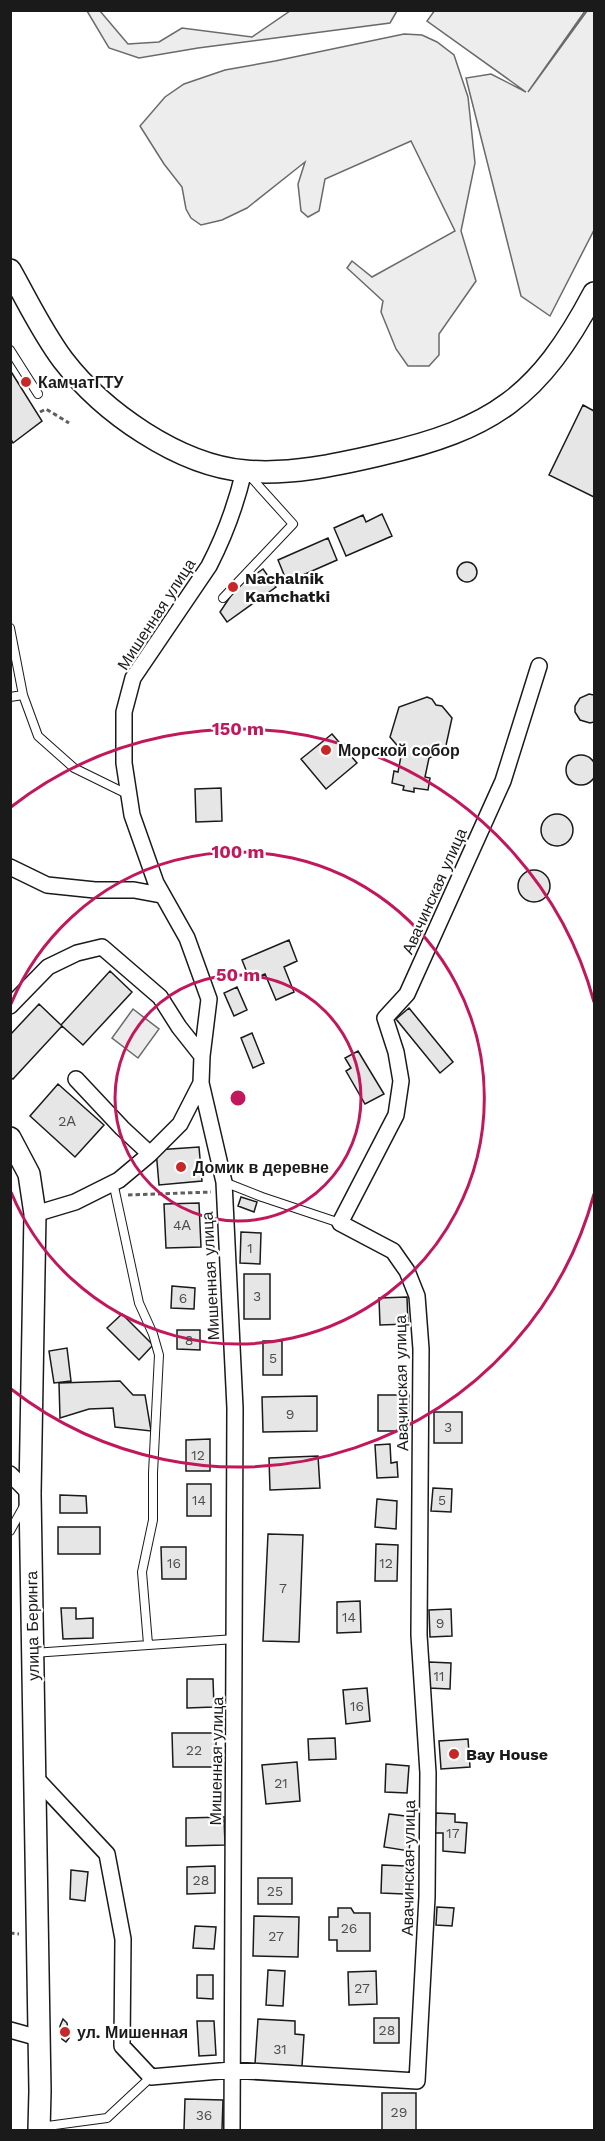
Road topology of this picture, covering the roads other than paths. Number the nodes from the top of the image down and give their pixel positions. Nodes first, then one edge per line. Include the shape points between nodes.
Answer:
1 (10, 270) edge
2 (594, 293) edge
3 (10, 350) edge
4 (38, 394) dead end
5 (244, 471) junction
6 (223, 598) dead end
7 (10, 628) edge
8 (539, 666) dead end
9 (23, 695) junction
10 (10, 697) edge
11 (127, 794) junction
12 (10, 867) edge
13 (161, 895) junction
14 (10, 1006) edge
15 (202, 1056) junction
16 (76, 1079) dead end
17 (201, 1083) junction
18 (10, 1138) edge
19 (150, 1154) junction
20 (113, 1182) junction
21 (224, 1187) junction
22 (35, 1214) junction
23 (340, 1223) junction
24 (10, 1474) edge
25 (30, 1494) junction
26 (10, 1531) edge
27 (236, 1639) junction
28 (148, 1644) junction
29 (33, 1653) junction
30 (34, 1776) junction
31 (10, 2030) edge
32 (39, 2038) junction
33 (231, 2070) junction
34 (151, 2077) junction
35 (39, 2129) edge
36 (232, 2130) edge

1 - 5 main road via 58,353 101,399 152,437 183,454
2 - 5 main road via 569,338 541,375 507,405 473,426 430,442 347,462 308,469
3 - 4 lane
5 - 6 lane via 293,524
5 - 11 street, Мишенная улица via 226,531 209,566 133,678 124,712
7 - 9 lane
8 - 23 street, Авачинская улица via 503,781 407,994 385,1017 401,1081 396,1115
9 - 10 lane
9 - 11 lane via 38,736 74,768
11 - 13 street, Мишенная улица
12 - 13 street via 47,885
13 - 15 street, Мишенная улица via 187,938 209,999
14 - 15 street via 48,967 77,953 102,947 160,997
15 - 17 street, Мишенная улица
16 - 19 street
17 - 19 street via 180,1124
17 - 21 street, Мишенная улица
18 - 22 main road, улица Беринга via 29,1174
19 - 20 street
20 - 22 street via 75,1202
20 - 28 lane via 139,1303 159,1355 153,1520 142,1572
21 - 23 lane
21 - 27 street, Мишенная улица via 236,1408
22 - 25 main road, улица Беринга
23 - 33 street, Авачинская улица via 393,1251 407,1271 417,1296 422,1349 419,1635 428,1773 427,1897 417,2081
24 - 25 street
25 - 26 lane
25 - 29 main road, улица Беринга
27 - 28 lane
27 - 33 street, Мишенная улица
28 - 29 lane
29 - 30 main road, улица Беринга
30 - 32 main road, улица Беринга
30 - 34 street via 107,1854 123,1940 122,2046
31 - 32 street
32 - 35 main road, улица Беринга
33 - 34 street
33 - 36 street, Мишенная улица
34 - 35 lane via 107,2118

